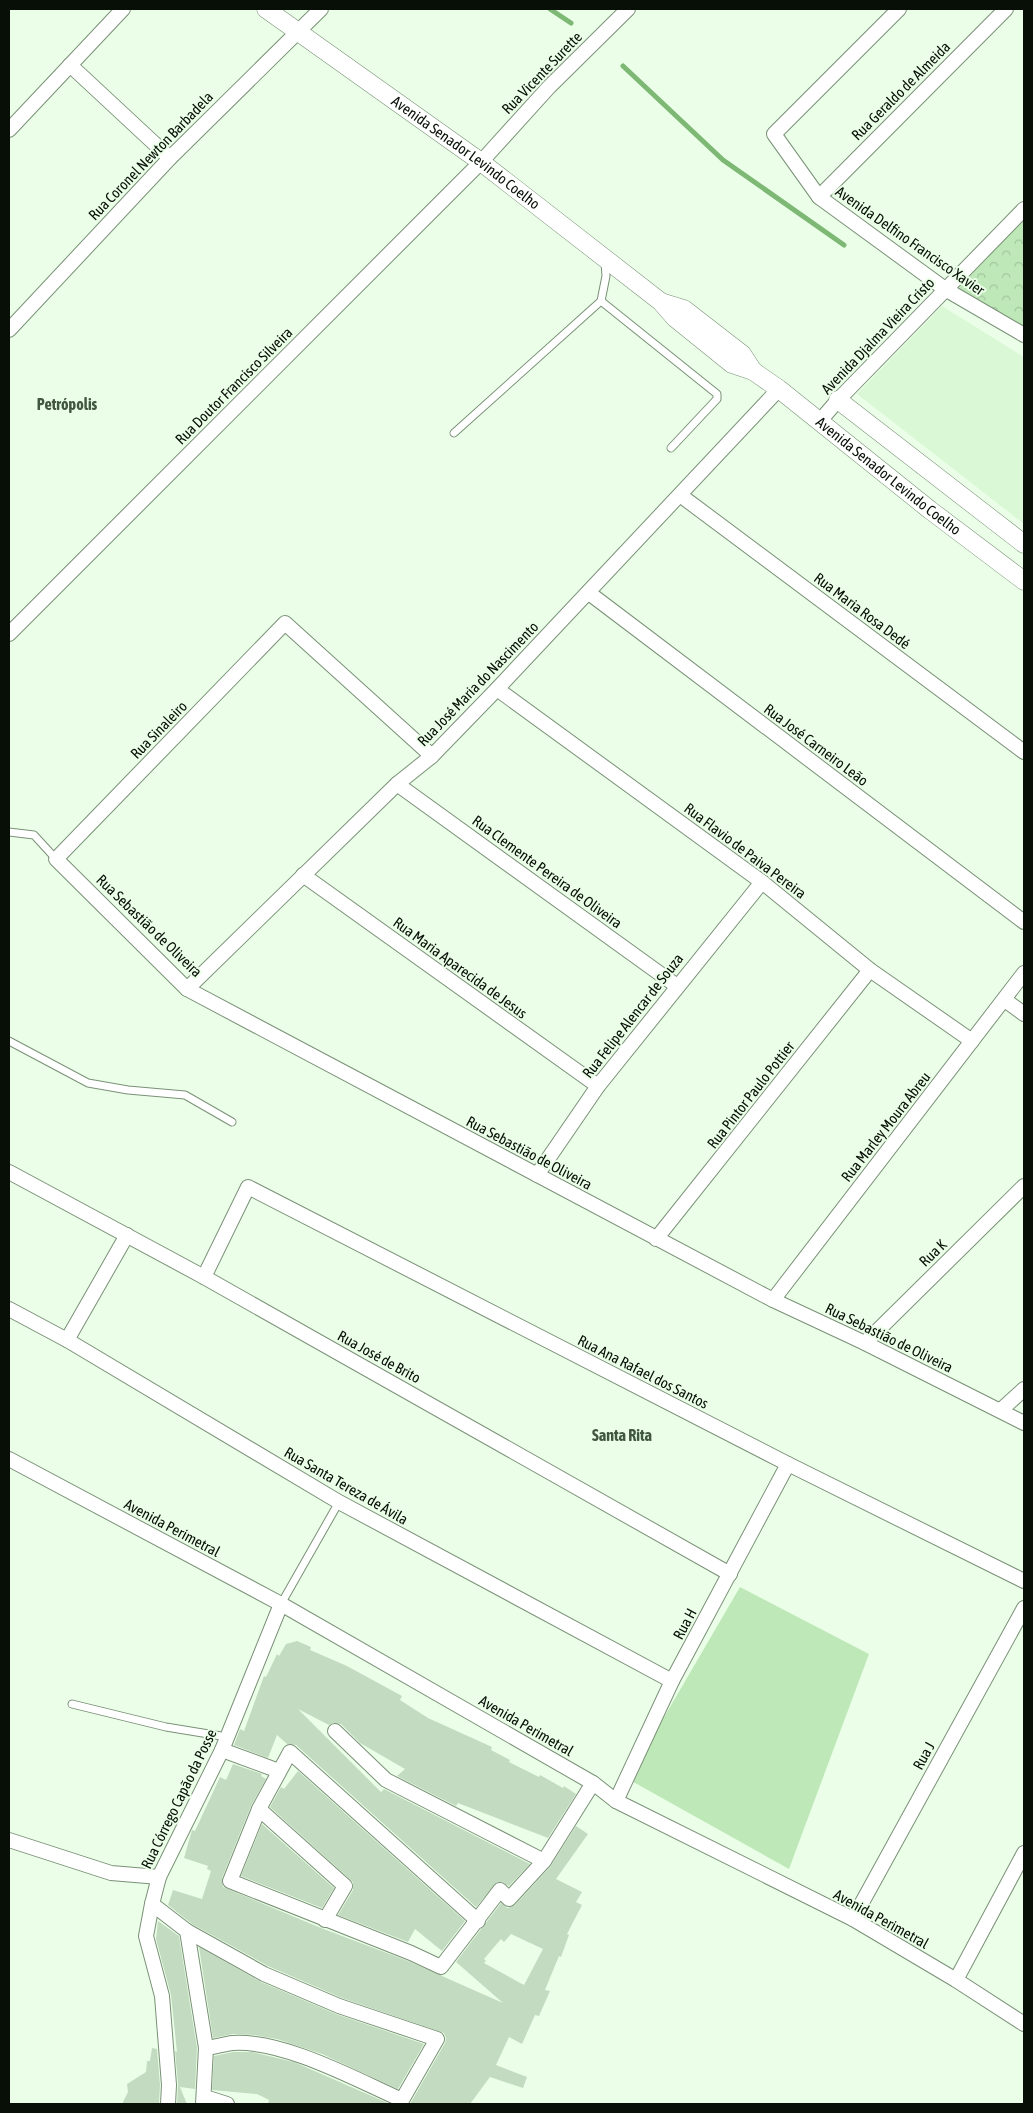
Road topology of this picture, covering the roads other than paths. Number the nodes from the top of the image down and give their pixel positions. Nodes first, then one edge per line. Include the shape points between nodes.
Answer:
1 (123, 9) edge
2 (266, 9) edge
3 (321, 9) edge
4 (899, 9) edge
5 (1006, 9) edge
6 (624, 12) edge
7 (297, 32) junction
8 (70, 65) junction
9 (9, 130) edge
10 (170, 158) junction
11 (481, 162) junction
12 (819, 197) junction
13 (1024, 209) edge
14 (605, 259) junction
15 (945, 289) junction
16 (601, 301) junction
17 (9, 330) edge
18 (1024, 335) edge
19 (779, 389) junction
20 (838, 400) junction
21 (819, 422) junction
22 (454, 433) dead end
23 (671, 448) dead end
24 (680, 495) junction
25 (1024, 544) edge
26 (1024, 581) edge
27 (589, 593) junction
28 (9, 634) edge
29 (497, 690) junction
30 (1024, 752) edge
31 (432, 756) junction
32 (397, 784) junction
33 (9, 832) edge
34 (56, 858) junction
35 (303, 875) junction
36 (762, 882) junction
37 (1024, 922) edge
38 (870, 970) junction
39 (1024, 973) edge
40 (677, 986) junction
41 (187, 989) junction
42 (1005, 1000) junction
43 (1024, 1014) edge
44 (9, 1041) edge
45 (972, 1041) junction
46 (598, 1086) junction
47 (232, 1122) dead end
48 (9, 1172) edge
49 (537, 1175) junction
50 (1024, 1186) edge
51 (127, 1235) junction
52 (656, 1239) junction
53 (204, 1277) junction
54 (773, 1300) junction
55 (9, 1310) edge
56 (67, 1340) junction
57 (864, 1343) junction
58 (1024, 1389) edge
59 (1001, 1410) junction
60 (1024, 1423) edge
61 (9, 1459) edge
62 (788, 1464) junction
63 (339, 1502) junction
64 (730, 1574) junction
65 (1024, 1581) edge
66 (281, 1604) junction
67 (1024, 1608) edge
68 (672, 1681) junction
69 (72, 1704) dead end
70 (335, 1731) dead end
71 (225, 1744) junction
72 (279, 1771) junction
73 (594, 1783) junction
74 (616, 1801) junction
75 (259, 1809) junction
76 (9, 1840) edge
77 (1024, 1853) edge
78 (544, 1861) junction
79 (159, 1877) junction
80 (152, 1904) junction
81 (325, 1920) junction
82 (853, 1920) junction
83 (478, 1921) junction
84 (187, 1931) junction
85 (956, 1980) junction
86 (1024, 2024) edge
87 (206, 2048) junction
88 (204, 2101) edge
89 (168, 2104) edge
90 (227, 2104) edge

1 - 8 street
2 - 7 street, Avenida Senador Levindo Coelho
3 - 7 street, Rua Coronel Newton Barbadela
4 - 12 street, Avenida Delfino Francisco Xavier via 774,134
5 - 12 street, Rua Geraldo de Almeida
6 - 11 street, Rua Vicente Surette via 549,87
7 - 10 street, Rua Coronel Newton Barbadela
7 - 11 street, Avenida Senador Levindo Coelho
8 - 9 street
8 - 10 street
10 - 17 street, Rua Coronel Newton Barbadela
11 - 14 street, Avenida Senador Levindo Coelho
11 - 28 street, Rua Doutor Francisco Silveira
12 - 15 street, Avenida Delfino Francisco Xavier
13 - 15 street, Avenida Djalma Vieira Cristo
14 - 16 lane via 606,276
14 - 19 street, Avenida Senador Levindo Coelho via 661,302 681,323 732,364 753,371
15 - 18 street, Avenida Delfino Francisco Xavier
15 - 20 street, Avenida Djalma Vieira Cristo
16 - 22 lane
16 - 23 lane via 717,394 717,399
19 - 21 street, Avenida Senador Levindo Coelho
19 - 24 street, Rua José Maria do Nascimento
20 - 21 street, Avenida Djalma Vieira Cristo
20 - 25 street, Avenida Senador Levindo Coelho
21 - 26 street, Avenida Senador Levindo Coelho
24 - 27 street, Rua José Maria do Nascimento
24 - 30 street, Rua Maria Rosa Dedé
27 - 29 street, Rua José Maria do Nascimento
27 - 37 street, Rua José Carneiro Leão
29 - 31 street, Rua José Maria do Nascimento
29 - 36 street, Rua Flavio de Paiva Pereira
31 - 32 street, Rua José Maria do Nascimento
31 - 34 street, Rua Sinaleiro via 285,623
32 - 35 street, Rua José Maria do Nascimento
32 - 40 street, Rua Clemente Pereira de Oliveira
33 - 34 lane via 34,835
34 - 41 street, Rua Sebastião de Oliveira
35 - 41 street, Rua José Maria do Nascimento
35 - 46 street, Rua Maria Aparecida de Jesus
36 - 38 street, Rua Flavio de Paiva Pereira
36 - 40 street, Rua Felipe Alencar de Souza
38 - 45 street, Rua Flavio de Paiva Pereira
38 - 52 street, Rua Pintor Paulo Pottier
39 - 42 street, Rua Marley Moura Abreu
40 - 46 street, Rua Felipe Alencar de Souza
41 - 49 street, Rua Sebastião de Oliveira
42 - 43 street
42 - 45 street, Rua Marley Moura Abreu
44 - 47 lane via 88,1083 185,1095
45 - 54 street, Rua Marley Moura Abreu
46 - 49 street, Rua Felipe Alencar de Souza
48 - 51 street, Rua José de Brito
49 - 52 street, Rua Sebastião de Oliveira
50 - 57 street, Rua K
51 - 53 street, Rua José de Brito
51 - 56 street
52 - 54 street, Rua Sebastião de Oliveira
53 - 62 street, Rua Ana Rafael dos Santos via 248,1187
53 - 64 street, Rua José de Brito
54 - 57 street, Rua Sebastião de Oliveira
55 - 56 street, Rua Santa Tereza de Ávila
56 - 63 street, Rua Santa Tereza de Ávila
57 - 59 street, Rua Sebastião de Oliveira
58 - 59 street
59 - 60 street, Rua Sebastião de Oliveira
61 - 66 street, Avenida Perimetral
62 - 64 street, Rua H
62 - 65 street, Rua Ana Rafael dos Santos
63 - 66 lane
63 - 68 street, Rua Santa Tereza de Ávila
64 - 68 street, Rua H
66 - 71 street, Rua Córrego Capão da Posse
66 - 73 street, Avenida Perimetral
67 - 82 street, Rua J
68 - 74 street, Rua H
69 - 71 lane
70 - 78 street via 386,1780
71 - 72 street
71 - 79 street, Rua Córrego Capão da Posse
72 - 75 street
72 - 83 street via 290,1752
73 - 74 street, Avenida Perimetral
73 - 78 street
74 - 82 street, Avenida Perimetral
75 - 81 street via 345,1886
75 - 81 street via 230,1881
76 - 79 street via 111,1872
77 - 85 street
78 - 83 street via 509,1899 500,1890
79 - 80 street, Rua Córrego Capão da Posse
80 - 84 street
80 - 89 street, Rua Córrego Capão da Posse via 146,1936 162,1996
81 - 83 street via 441,1967
82 - 85 street, Avenida Perimetral
84 - 87 street
84 - 87 street via 273,1978 340,2006 437,2039 402,2100 303,2057 267,2047 233,2043
85 - 86 street, Avenida Perimetral
87 - 88 street
88 - 90 street

